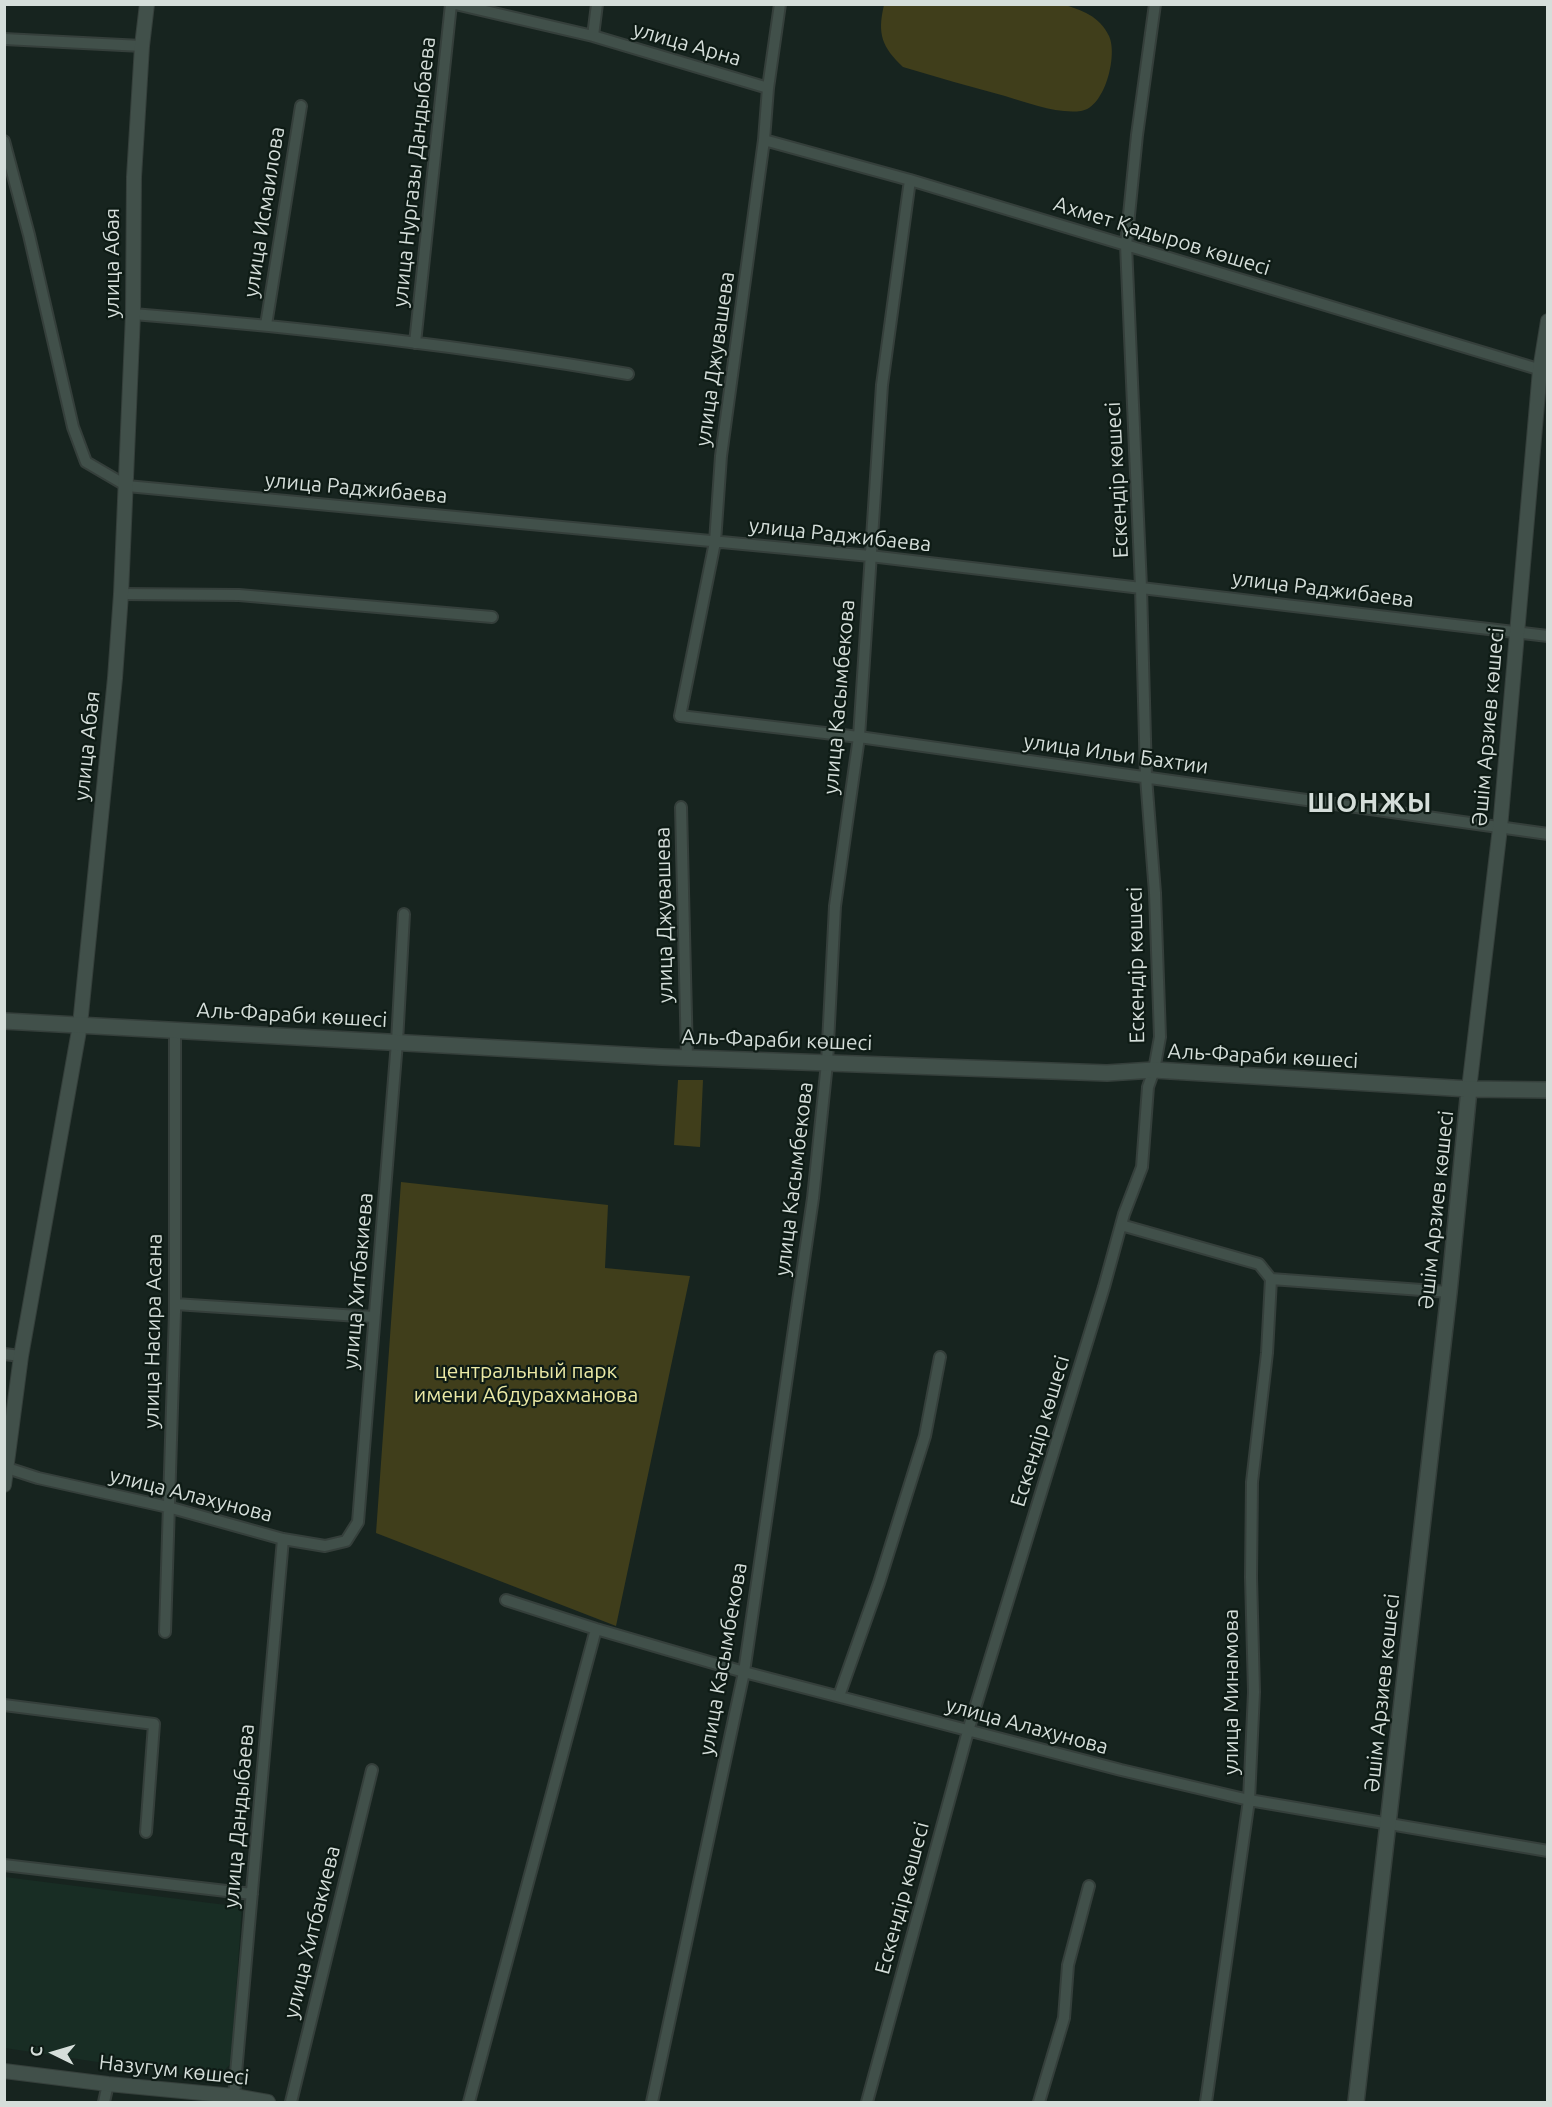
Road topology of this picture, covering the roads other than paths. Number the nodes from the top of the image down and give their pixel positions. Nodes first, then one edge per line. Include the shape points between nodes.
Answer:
1 (147, 4) edge
2 (453, 4) edge
3 (597, 4) edge
4 (780, 4) edge
5 (1155, 4) edge
6 (593, 36) junction
7 (4, 39) edge
8 (142, 46) junction
9 (768, 88) junction
10 (301, 106) dead end
11 (765, 140) junction
12 (4, 141) edge
13 (910, 180) junction
14 (1126, 245) junction
15 (133, 314) junction
16 (1548, 321) edge
17 (266, 325) junction
18 (415, 344) junction
19 (1544, 371) edge
20 (628, 374) dead end
21 (127, 486) junction
22 (715, 542) junction
23 (870, 556) junction
24 (1141, 587) junction
25 (122, 594) junction
26 (492, 617) dead end
27 (1518, 632) junction
28 (1548, 636) edge
29 (680, 716) joint
30 (859, 737) junction
31 (1146, 777) junction
32 (681, 807) dead end
33 (1500, 828) junction
34 (1548, 834) edge
35 (404, 914) dead end
36 (4, 1021) edge
37 (80, 1025) junction
38 (175, 1030) junction
39 (397, 1042) junction
40 (687, 1058) junction
41 (827, 1063) junction
42 (1154, 1070) junction
43 (1469, 1089) junction
44 (1548, 1090) edge
45 (1121, 1225) junction
46 (1271, 1279) junction
47 (1449, 1292) junction
48 (175, 1304) junction
49 (374, 1317) junction
50 (4, 1354) edge
51 (21, 1356) junction
52 (940, 1357) dead end
53 (6, 1468) edge
54 (4, 1485) edge
55 (168, 1507) junction
56 (358, 1522) joint
57 (283, 1539) junction
58 (506, 1599) dead end
59 (596, 1629) junction
60 (165, 1632) dead end
61 (744, 1672) junction
62 (838, 1696) junction
63 (4, 1705) edge
64 (968, 1731) junction
65 (372, 1770) dead end
66 (1249, 1800) junction
67 (1389, 1823) junction
68 (146, 1832) dead end
69 (1548, 1851) edge
70 (4, 1865) edge
71 (1089, 1886) dead end
72 (252, 1894) junction
73 (4, 2071) edge
74 (108, 2084) junction
75 (234, 2096) junction
76 (211, 2098) edge
77 (104, 2103) edge
78 (268, 2103) edge
79 (291, 2103) edge
80 (469, 2103) edge
81 (652, 2103) edge
82 (867, 2103) edge
83 (1039, 2103) edge
84 (1206, 2103) edge
85 (1356, 2103) edge

1 - 8 street, улица Абая
2 - 6 street, улица Арна
2 - 18 street, улица Нургазы Дандыбаева
3 - 6 street
4 - 9 street, улица Джувашева
5 - 14 street, Ескендір көшесі
6 - 9 street, улица Арна
7 - 8 street
8 - 15 street, улица Абая via 134,177
9 - 11 street, улица Джувашева
10 - 17 street, улица Исмаилова
11 - 13 street, Ахмет Қадыров көшесі
11 - 22 street, улица Джувашева via 721,456
12 - 21 street via 73,427 86,462
13 - 14 street, Ахмет Қадыров көшесі
13 - 23 street, улица Касымбекова via 882,385
14 - 19 street, Ахмет Қадыров көшесі
14 - 24 street, Ескендір көшесі
15 - 17 street
15 - 21 street, улица Абая
16 - 19 street, Әшім Арзиев көшесі
17 - 18 street
18 - 20 street
19 - 27 street, Әшім Арзиев көшесі
21 - 22 street, улица Раджибаева
21 - 25 street, улица Абая
22 - 23 street, улица Раджибаева
22 - 29 street, улица Джувашева
23 - 24 street, улица Раджибаева
23 - 30 street, улица Касымбекова
24 - 27 street, улица Раджибаева
24 - 31 street, Ескендір көшесі
25 - 26 street via 239,595
25 - 37 street, улица Абая
27 - 28 street, улица Раджибаева
27 - 33 street, Әшім Арзиев көшесі
29 - 30 street, улица Ильи Бахтии
30 - 31 street, улица Ильи Бахтии
30 - 41 street, улица Касымбекова via 835,906
31 - 33 street, улица Ильи Бахтии
31 - 42 street, Ескендір көшесі via 1160,1037
32 - 40 street, улица Джувашева
33 - 34 street, улица Ильи Бахтии
33 - 43 street, Әшім Арзиев көшесі
35 - 39 street, улица Хитбакиева
36 - 37 main road, Аль-Фараби көшесі
37 - 38 main road, Аль-Фараби көшесі
37 - 51 street, улица Абая
38 - 39 main road, Аль-Фараби көшесі
38 - 48 street, улица Насира Асана
39 - 40 main road, Аль-Фараби көшесі
39 - 49 street, улица Хитбакиева
40 - 41 main road, Аль-Фараби көшесі
41 - 42 main road, Аль-Фараби көшесі via 1107,1073
41 - 61 street, улица Касымбекова via 813,1198
42 - 43 main road, Аль-Фараби көшесі
42 - 45 street, Ескендір көшесі via 1148,1087 1142,1167
43 - 44 main road, Аль-Фараби көшесі
43 - 47 main road, Әшім Арзиев көшесі
45 - 46 street via 1259,1264
45 - 64 street, Ескендір көшесі
46 - 47 street
46 - 66 street, улица Минамова via 1252,1482 1254,1692
47 - 67 main road, Әшім Арзиев көшесі
48 - 49 street
48 - 55 street, улица Насира Асана
49 - 56 street, улица Хитбакиева
50 - 51 street
51 - 53 street, улица Абая
52 - 62 street via 925,1436 879,1583
53 - 54 street, улица Абая
53 - 55 street, улица Алахунова
55 - 57 street, улица Алахунова
55 - 60 street, улица Насира Асана
56 - 57 street, улица Алахунова via 346,1541 325,1546
57 - 72 street, улица Дандыбаева
58 - 59 street, улица Алахунова
59 - 61 street, улица Алахунова
59 - 80 street
61 - 62 street, улица Алахунова
61 - 81 street, улица Касымбекова
62 - 64 street, улица Алахунова
63 - 68 street via 154,1724
64 - 66 street, улица Алахунова
64 - 82 street, Ескендір көшесі
65 - 79 street, улица Хитбакиева
66 - 67 street, улица Алахунова
66 - 84 street, улица Минамова
67 - 69 street, улица Алахунова
67 - 85 main road, Әшім Арзиев көшесі
70 - 72 street
71 - 83 street via 1068,1965 1064,2018
72 - 75 street, улица Дандыбаева
73 - 74 street, Назугум көшесі
74 - 76 street, Назугум көшесі
74 - 77 street
75 - 76 street, Назугум көшесі
75 - 78 street, Назугум көшесі

